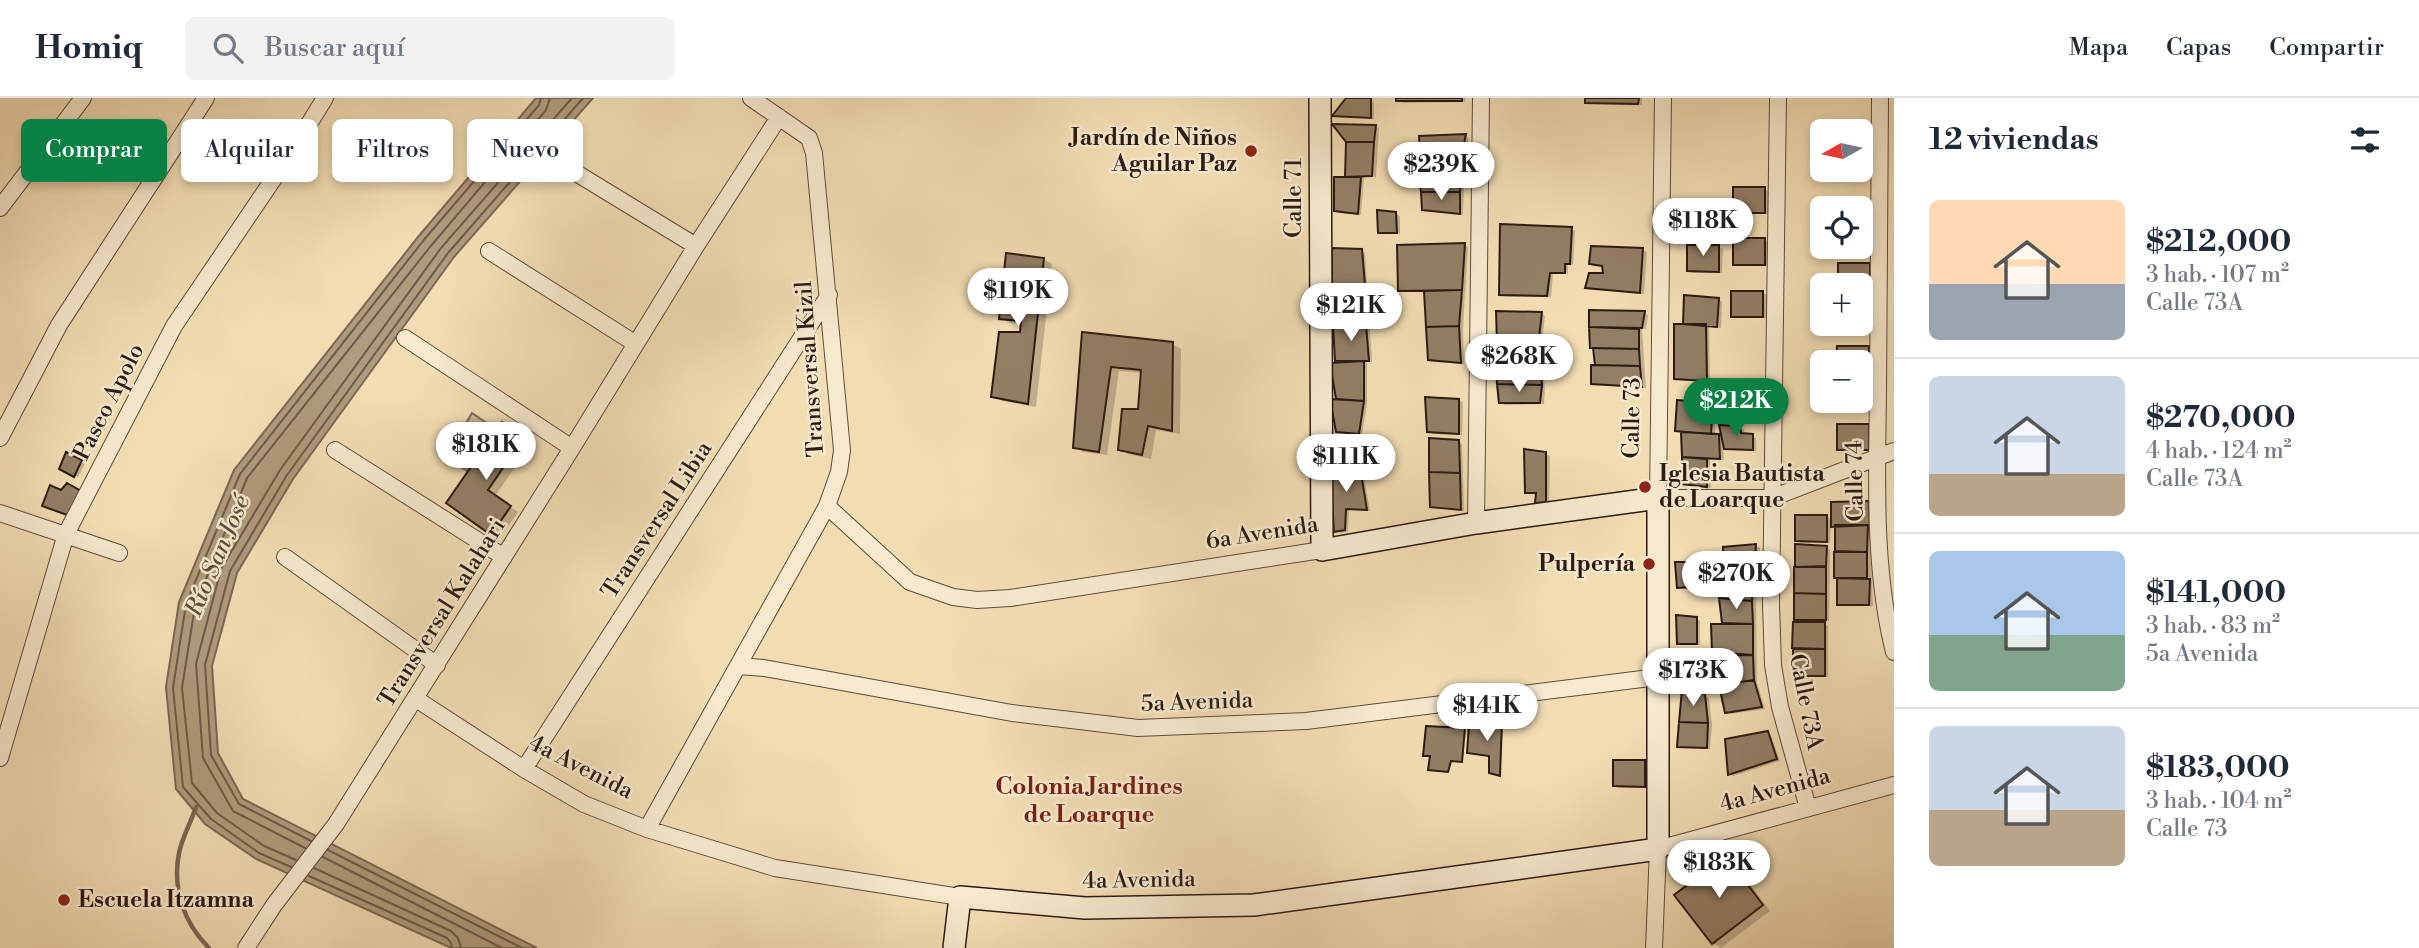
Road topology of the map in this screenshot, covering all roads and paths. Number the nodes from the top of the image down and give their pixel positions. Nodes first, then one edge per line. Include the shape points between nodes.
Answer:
1 (83, 98) edge
2 (206, 98) edge
3 (325, 98) edge
4 (751, 98) edge
5 (1320, 98) edge
6 (1481, 98) edge
7 (1663, 98) edge
8 (1778, 98) edge
9 (1880, 98) edge
10 (779, 117) junction
11 (583, 177) edge
12 (0, 208) edge
13 (696, 246) junction
14 (489, 251) dead end
15 (828, 295) junction
16 (405, 338) dead end
17 (636, 344) junction
18 (0, 438) edge
19 (572, 448) junction
20 (335, 450) dead end
21 (1894, 451) edge
22 (1877, 458) junction
23 (1658, 498) junction
24 (1772, 498) junction
25 (827, 506) junction
26 (0, 513) edge
27 (1476, 523) junction
28 (66, 534) junction
29 (1322, 550) junction
30 (119, 553) dead end
31 (285, 556) dead end
32 (504, 557) junction
33 (1894, 652) edge
34 (437, 665) junction
35 (739, 666) junction
36 (1658, 677) junction
37 (416, 699) junction
38 (0, 758) edge
39 (524, 769) junction
40 (1894, 785) edge
41 (1808, 808) junction
42 (647, 829) junction
43 (1658, 849) junction
44 (960, 897) junction
45 (246, 948) edge
46 (954, 948) edge
47 (1654, 948) edge

1 - 12 street
2 - 18 street via 59,325
3 - 28 street, Paseo Apolo via 174,326
4 - 10 street, Transversal Kizil
5 - 29 street, Calle 71
6 - 27 street
7 - 23 street, Calle 73
8 - 24 street, Calle 73A
9 - 22 street, Calle 74
10 - 13 street, Transversal Kalahari
10 - 15 street, Transversal Kizil via 809,138 814,153
11 - 13 street
13 - 17 street, Transversal Kalahari
14 - 17 street
15 - 25 street, Transversal Kizil via 842,450
15 - 39 street, Transversal Libia
16 - 19 street
17 - 19 street, Transversal Kalahari
19 - 32 street, Transversal Kalahari
20 - 32 street
21 - 22 street, 6a Avenida
22 - 24 street, 6a Avenida
22 - 33 street, Calle 74 via 1879,554 1885,618
23 - 24 street, 6a Avenida
23 - 27 street, 6a Avenida
23 - 36 street, Calle 73
24 - 41 street, Calle 73A via 1773,665
25 - 29 street, 6a Avenida via 910,582 977,600
25 - 35 street, Transversal Kizil
26 - 28 street
27 - 29 street, 6a Avenida
28 - 30 street
28 - 38 street, Paseo Apolo
31 - 34 street
32 - 34 street, Transversal Kalahari
34 - 37 street, Transversal Kalahari
35 - 36 street, 5a Avenida via 1013,713 1138,728 1306,721
35 - 42 street, Transversal Kizil
36 - 43 street, Calle 73
37 - 39 street, 4a Avenida
37 - 45 street, Transversal Kalahari via 336,824
39 - 42 street, 4a Avenida via 584,804
40 - 41 street, 4a Avenida
41 - 43 street, 4a Avenida
42 - 44 street, 4a Avenida via 775,868
43 - 44 street, 4a Avenida via 1254,905 1085,908
43 - 47 street, Calle 73
44 - 46 street

